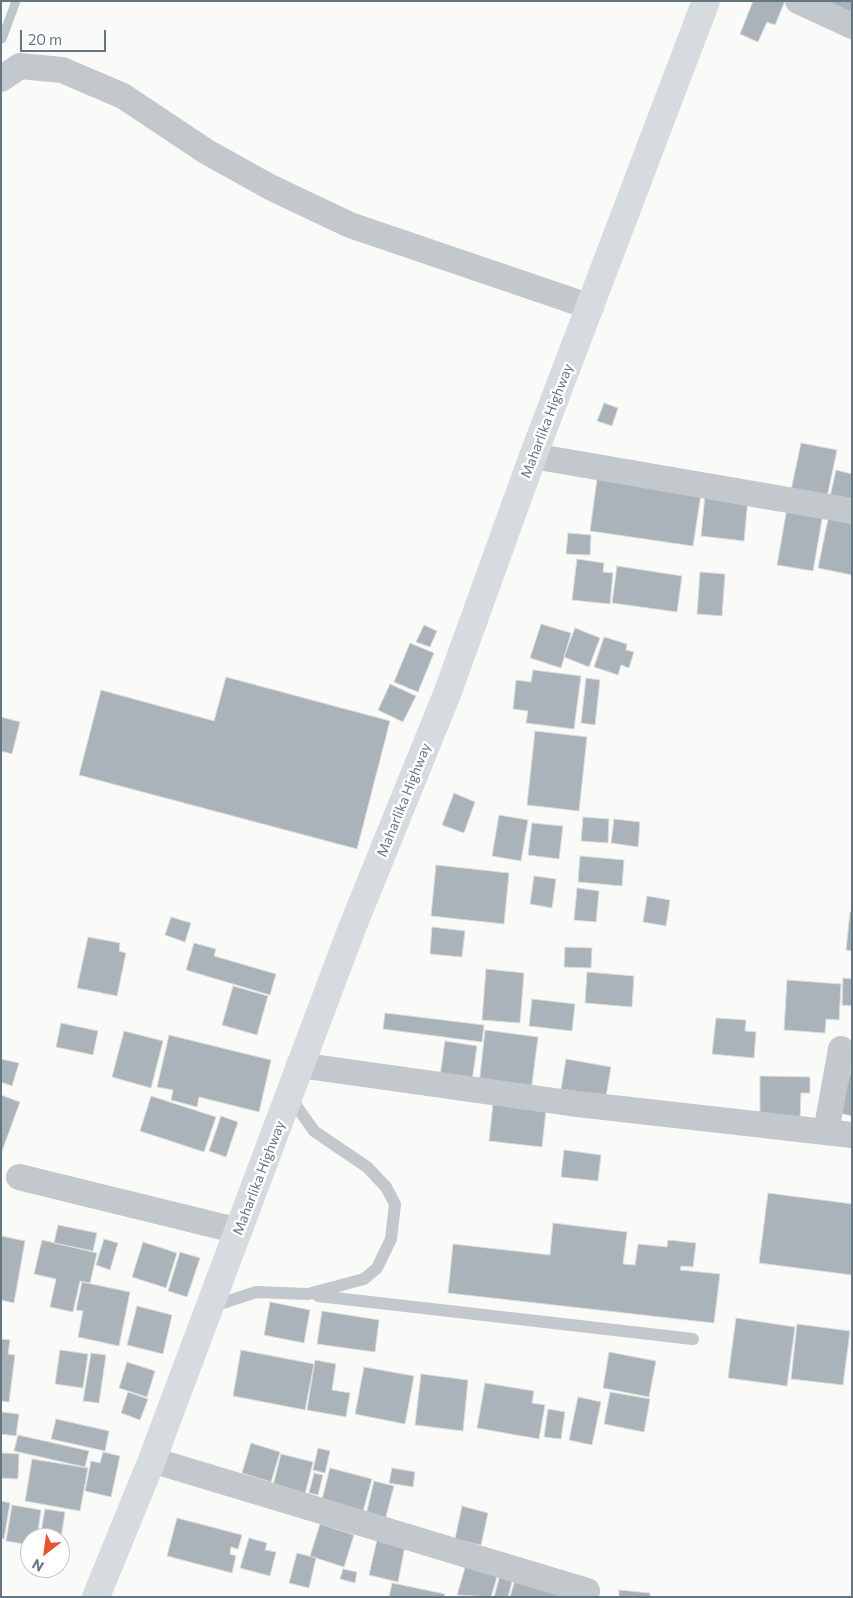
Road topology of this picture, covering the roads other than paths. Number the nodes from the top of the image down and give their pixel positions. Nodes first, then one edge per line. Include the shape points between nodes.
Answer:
1 (706, 1) edge
2 (798, 1) edge
3 (852, 26) edge
4 (1, 79) edge
5 (591, 307) junction
6 (533, 456) junction
7 (852, 511) edge
8 (841, 1049) dead end
9 (299, 1065) junction
10 (290, 1097) junction
11 (826, 1132) junction
12 (852, 1135) edge
13 (19, 1177) dead end
14 (239, 1231) junction
15 (308, 1294) junction
16 (211, 1307) junction
17 (693, 1339) dead end
18 (152, 1460) junction
19 (587, 1590) dead end
20 (96, 1597) edge

1 - 5 main road, Maharlika Highway
2 - 3 street
4 - 5 street via 20,66 62,70 123,96 207,152 270,187 350,225
5 - 6 main road, Maharlika Highway
6 - 7 street
6 - 9 main road, Maharlika Highway via 447,694
8 - 11 street
9 - 10 main road, Maharlika Highway
9 - 11 street via 569,1103
10 - 14 main road, Maharlika Highway
10 - 15 lane via 314,1131 367,1167 386,1187 395,1204 391,1239 378,1268 364,1279
11 - 12 street
13 - 14 street
14 - 16 main road, Maharlika Highway
15 - 16 lane via 256,1292
15 - 17 lane
16 - 18 main road, Maharlika Highway
18 - 19 street
18 - 20 main road, Maharlika Highway

